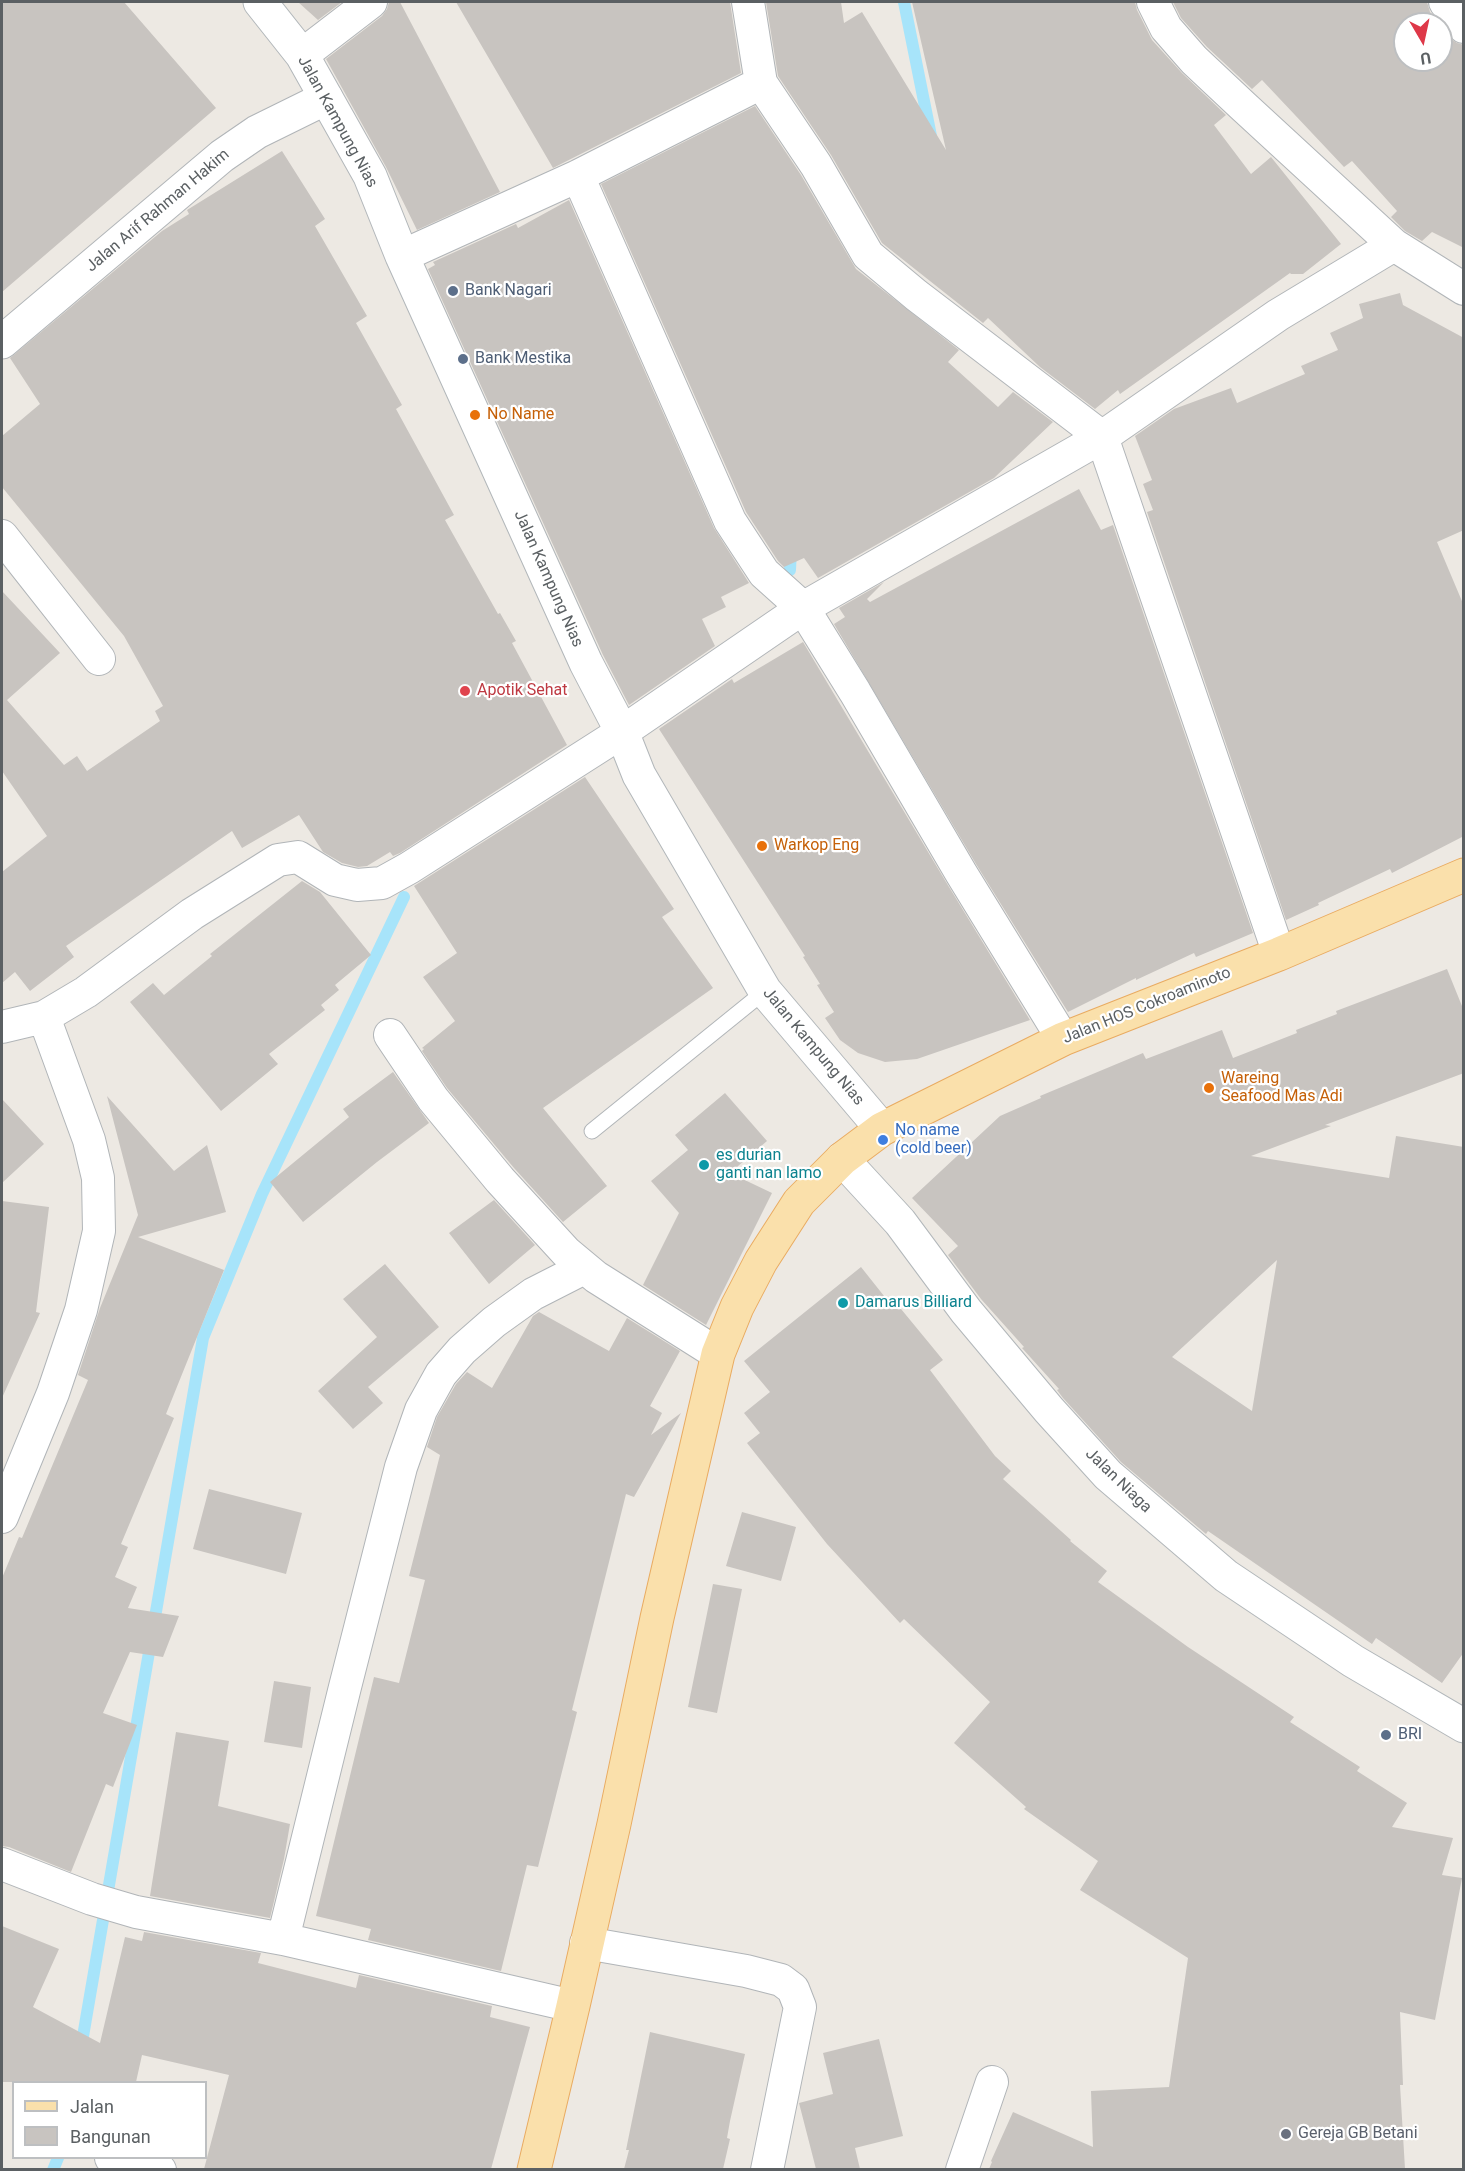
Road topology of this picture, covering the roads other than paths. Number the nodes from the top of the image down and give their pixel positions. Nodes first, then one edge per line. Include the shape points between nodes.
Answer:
1 (260, 2) edge
2 (371, 2) edge
3 (748, 2) edge
4 (1153, 2) edge
5 (1444, 2) edge
6 (1464, 27) edge
7 (302, 55) junction
8 (761, 83) junction
9 (326, 98) junction
10 (578, 176) junction
11 (1394, 245) junction
12 (402, 256) junction
13 (1464, 289) edge
14 (2, 342) edge
15 (1102, 437) junction
16 (2, 536) edge
17 (803, 608) junction
18 (99, 659) dead end
19 (621, 732) junction
20 (1464, 875) edge
21 (1279, 954) junction
22 (765, 991) junction
23 (44, 1017) junction
24 (2, 1027) edge
25 (390, 1035) dead end
26 (1063, 1039) junction
27 (882, 1129) junction
28 (592, 1131) dead end
29 (842, 1159) junction
30 (585, 1268) junction
31 (718, 1354) junction
32 (2, 1517) edge
33 (1464, 1726) edge
34 (2, 1864) edge
35 (283, 1939) junction
36 (586, 1943) junction
37 (573, 2006) junction
38 (992, 2082) dead end
39 (119, 2159) edge
40 (160, 2169) edge
41 (534, 2169) edge
42 (767, 2169) edge
43 (962, 2169) edge

1 - 7 main road, Jalan Kampung Nias
2 - 7 street
3 - 8 street
4 - 11 street via 1194,60
5 - 6 street
7 - 9 main road, Jalan Kampung Nias
8 - 10 street
8 - 15 street via 816,165 868,255
9 - 12 main road, Jalan Kampung Nias via 370,176
9 - 14 main road, Jalan Arif Rahman Hakim via 256,132 222,156
10 - 12 street
10 - 17 street via 730,521 764,573
11 - 13 street
11 - 15 street via 1278,315
12 - 19 main road, Jalan Kampung Nias
15 - 17 street
15 - 21 street
16 - 18 street
17 - 19 street
17 - 26 street
19 - 22 main road, Jalan Kampung Nias via 639,775
19 - 23 street via 382,883 357,885 335,880 298,857 278,860 192,914 86,992
20 - 21 main road, Jalan HOS Cokroaminoto
21 - 26 main road, Jalan HOS Cokroaminoto
22 - 27 main road, Jalan Kampung Nias
22 - 28 lane
23 - 24 street
23 - 32 street via 89,1140 98,1178 99,1231 78,1320
25 - 30 street via 433,1100 516,1197
26 - 27 main road, Jalan HOS Cokroaminoto
27 - 29 main road, Jalan HOS Cokroaminoto
29 - 31 main road, Jalan HOS Cokroaminoto via 799,1202 736,1307
29 - 33 main road, Jalan Niaga via 900,1222 966,1311 1108,1475 1226,1576 1353,1661
30 - 31 street
30 - 35 street via 533,1294 494,1322 441,1374 421,1410 401,1467
31 - 36 main road, Jalan HOS Cokroaminoto
34 - 35 street via 92,1899 136,1911
35 - 37 street
36 - 37 main road, Jalan HOS Cokroaminoto
36 - 42 street via 746,1971 781,1980 793,1989 800,2007
37 - 41 main road, Jalan HOS Cokroaminoto
38 - 43 street
39 - 40 street

